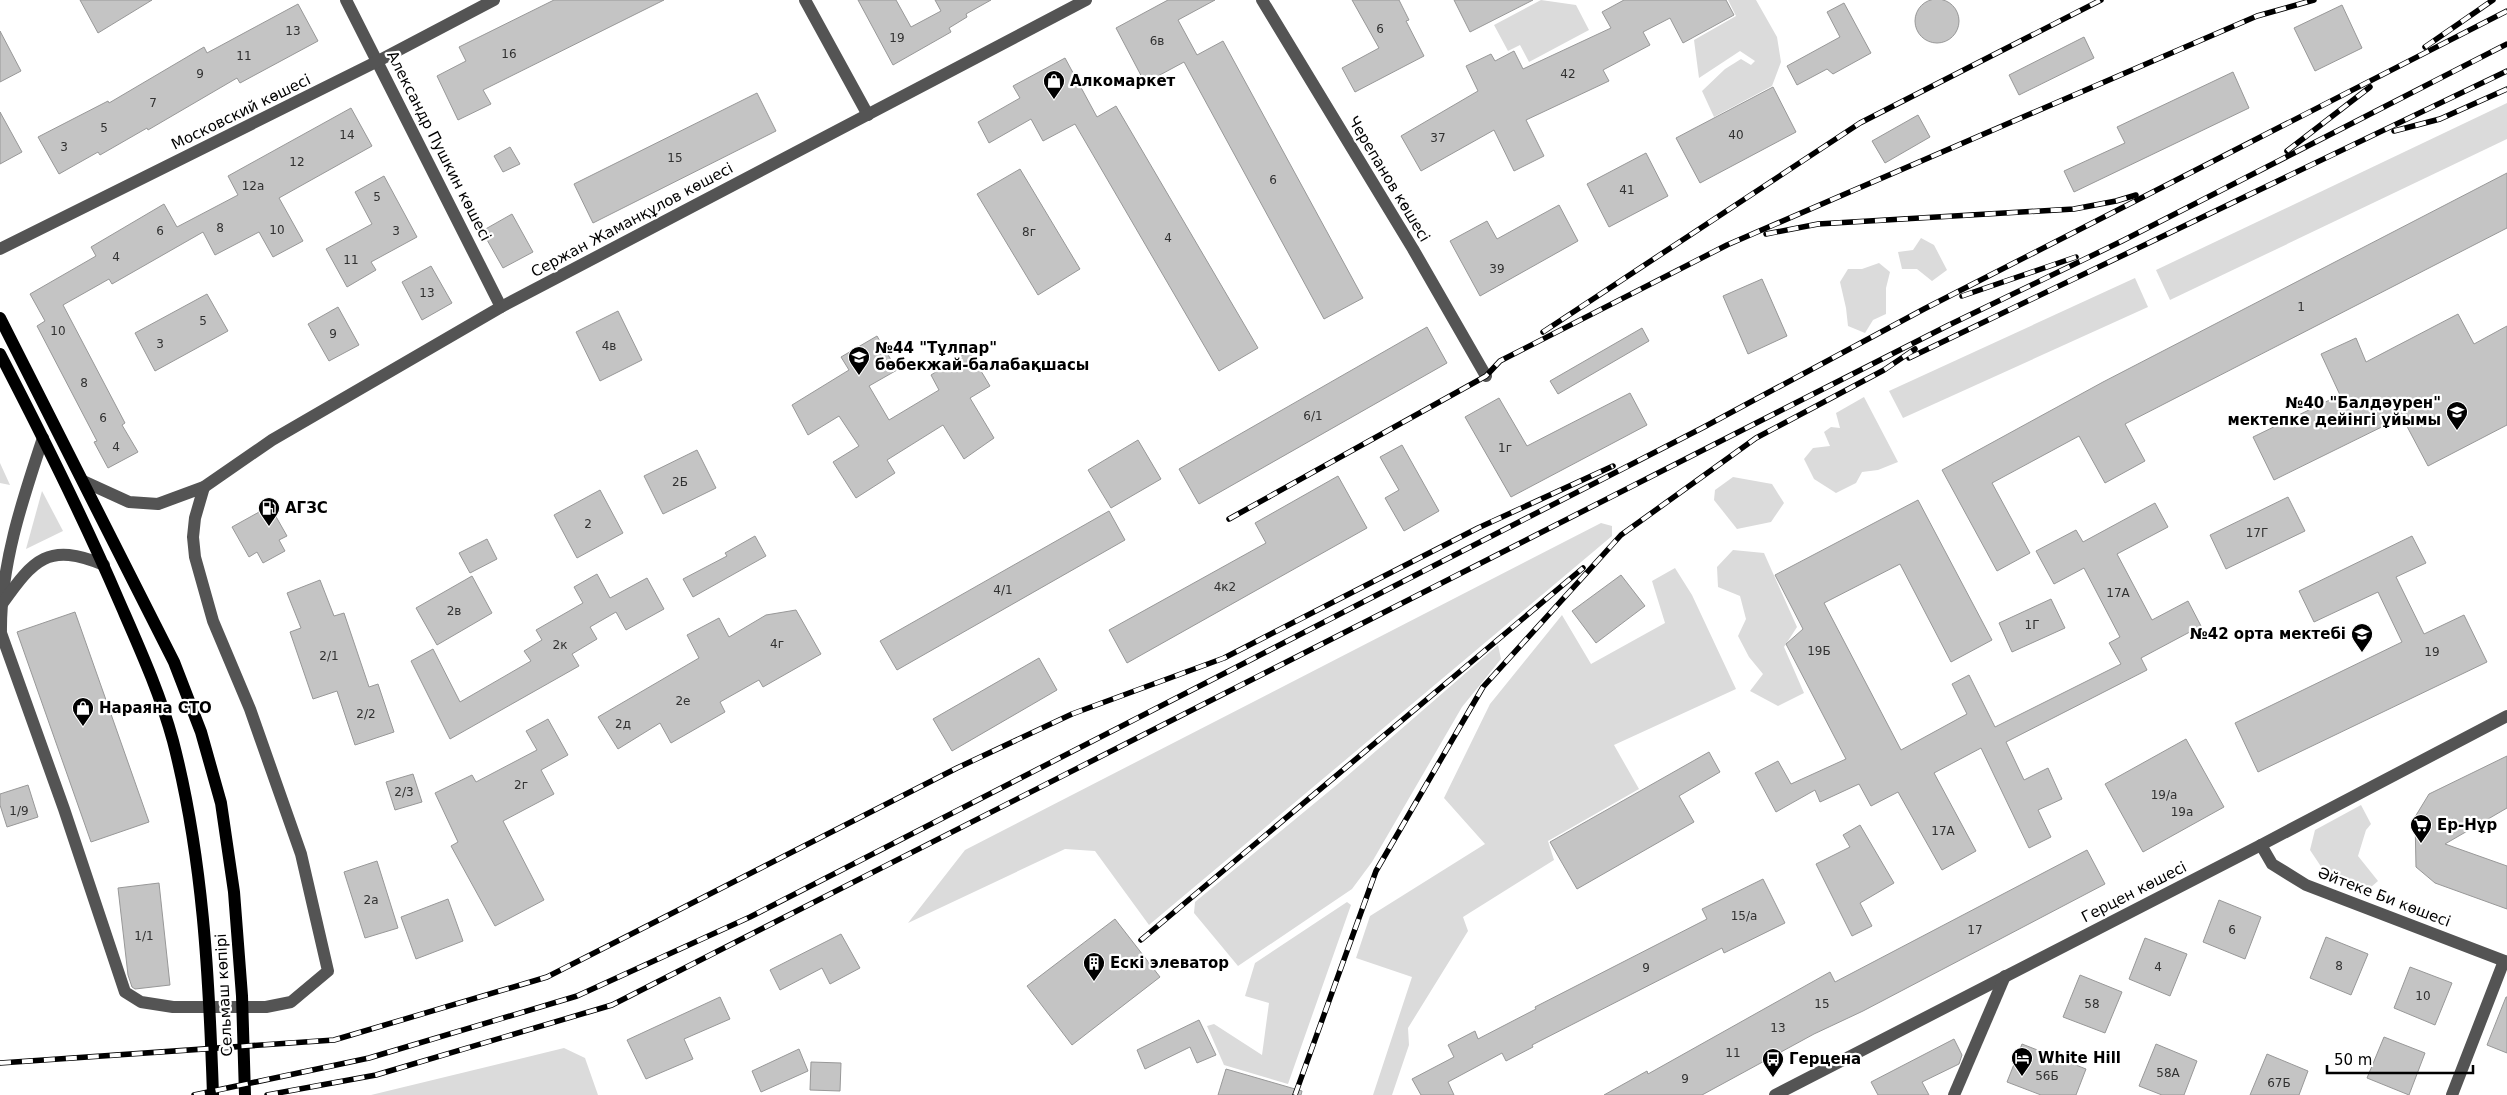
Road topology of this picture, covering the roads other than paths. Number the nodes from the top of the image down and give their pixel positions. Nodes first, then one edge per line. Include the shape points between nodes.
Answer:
1 (346, 0) edge
2 (494, 0) edge
3 (805, 0) edge
4 (1086, 0) edge
5 (1262, 0) edge
6 (378, 61) junction
7 (868, 115) junction
8 (0, 249) edge
9 (501, 306) junction
10 (0, 318) edge
11 (0, 354) edge
12 (1486, 376) dead end
13 (43, 438) junction
14 (83, 482) junction
15 (204, 487) junction
16 (104, 565) junction
17 (1, 606) edge
18 (2507, 716) edge
19 (2261, 845) junction
20 (2506, 962) edge
21 (2004, 976) junction
22 (213, 1095) edge
23 (245, 1095) edge
24 (1775, 1095) edge
25 (1954, 1095) edge
26 (2452, 1095) edge

1 - 6 street, Александр Пушкин көшесі
2 - 6 street, Московский көшесі
3 - 7 street
4 - 7 street, Сержан Жаманқұлов көшесі
5 - 12 street, Черепанов көшесі
6 - 8 street, Московский көшесі
6 - 9 street, Александр Пушкин көшесі
7 - 9 street, Сержан Жаманқұлов көшесі
9 - 15 street, Сержан Жаманқұлов көшесі via 272,440
10 - 14 main road, Сельмаш көпірі
11 - 13 main road, Сельмаш көпірі
13 - 16 main road, Сельмаш көпірі
13 - 17 street via 6,567
14 - 15 street, Сержан Жаманқұлов көшесі via 128,502 151,504 175,499
14 - 23 main road, Сельмаш көпірі via 174,662 221,803 234,892
15 - 17 street via 195,518 195,557 214,621 250,709 301,854 328,971 290,1002 266,1007 173,1007 141,1002 125,992 1,633
16 - 17 street via 70,554 45,558 18,581
16 - 22 main road, Сельмаш көпірі via 148,668 172,739 189,813 202,895
18 - 19 street, Герцен көшесі
19 - 20 street, Әйтеке Би көшесі via 2272,864 2306,885
19 - 21 street, Герцен көшесі
20 - 26 street
21 - 24 street, Герцен көшесі
21 - 25 street

